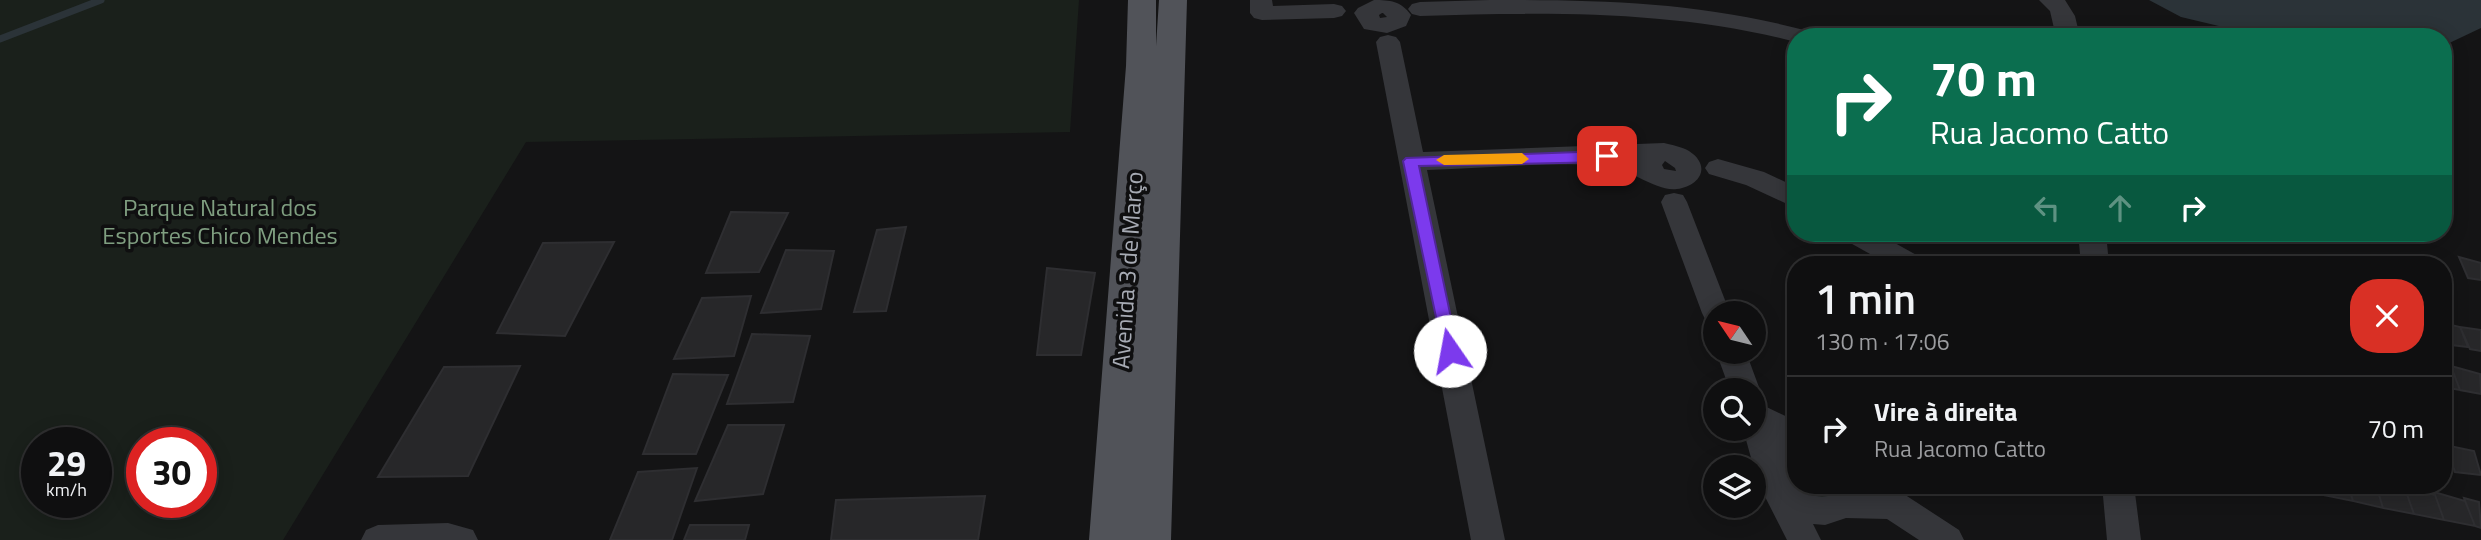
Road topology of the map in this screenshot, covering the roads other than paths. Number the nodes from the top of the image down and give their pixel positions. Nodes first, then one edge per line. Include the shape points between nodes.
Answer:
1 (1142, 0) edge
2 (1173, 0) edge
3 (2053, 2) edge
4 (1261, 7) edge
5 (1383, 21) junction
6 (2067, 28) edge
7 (1787, 32) edge
8 (1411, 161) junction
9 (1669, 173) junction
10 (1787, 194) edge
11 (1871, 242) edge
12 (1896, 256) edge
13 (1712, 301) edge
14 (1766, 420) edge
15 (1787, 431) edge
16 (1762, 441) edge
17 (1787, 450) edge
18 (1773, 479) junction
19 (2119, 494) edge
20 (1840, 505) edge
21 (378, 540) edge
22 (461, 540) edge
23 (1110, 540) edge
24 (1150, 540) edge
25 (1488, 540) edge
26 (1804, 540) edge
27 (1947, 540) edge
28 (2123, 540) edge

1 - 23 main road, Avenida 3 de Março
2 - 24 main road, Avenida 3 de Março
3 - 6 street
4 - 5 street via 1334,10
5 - 7 street via 1420,9 1618,3 1741,19
5 - 8 street
8 - 9 street via 1607,156
8 - 25 street
9 - 10 street via 1718,168 1755,178
9 - 13 street
11 - 12 street
14 - 15 street
16 - 18 street
17 - 18 street via 1776,455
18 - 20 street via 1783,496 1803,509
18 - 26 street
19 - 28 street
20 - 27 street via 1892,505
21 - 22 street

